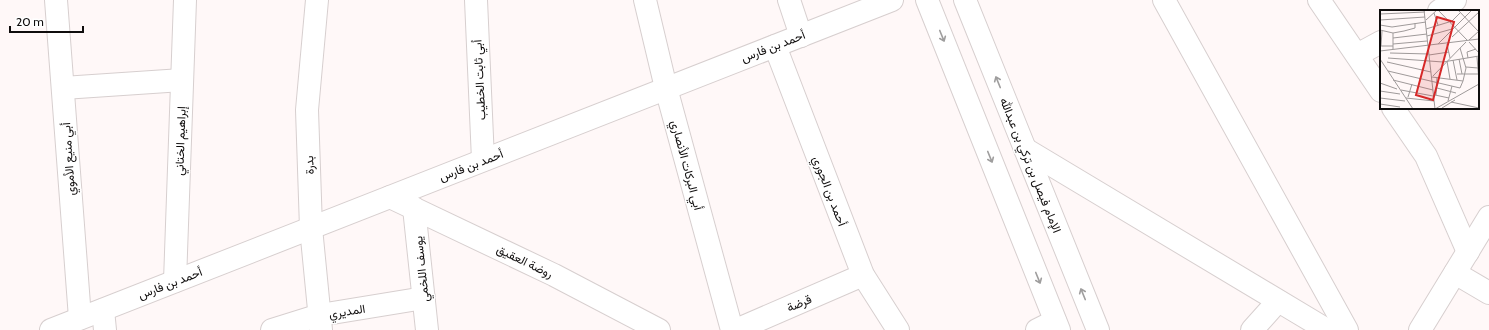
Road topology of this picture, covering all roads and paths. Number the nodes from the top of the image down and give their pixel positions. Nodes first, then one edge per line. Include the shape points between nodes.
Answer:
1 (56, 0) edge
2 (185, 0) edge
3 (317, 0) edge
4 (476, 0) edge
5 (645, 0) edge
6 (789, 0) edge
7 (892, 0) edge
8 (927, 0) edge
9 (965, 0) edge
10 (1164, 0) edge
11 (1319, 0) edge
12 (1455, 0) edge
13 (1440, 10) edge
14 (801, 36) junction
15 (1380, 43) edge
16 (775, 46) junction
17 (1357, 55) junction
18 (182, 80) junction
19 (63, 88) junction
20 (666, 88) junction
21 (1380, 89) edge
22 (1394, 109) edge
23 (1025, 149) junction
24 (483, 160) junction
25 (390, 197) junction
26 (414, 208) junction
27 (1489, 217) edge
28 (311, 228) junction
29 (1468, 252) junction
30 (1455, 273) junction
31 (863, 275) junction
32 (175, 281) junction
33 (1489, 293) edge
34 (424, 298) junction
35 (1278, 301) junction
36 (80, 318) junction
37 (104, 320) edge
38 (320, 322) edge
39 (1050, 327) edge
40 (51, 330) edge
41 (272, 330) edge
42 (427, 330) edge
43 (659, 330) edge
44 (732, 330) edge
45 (736, 330) edge
46 (898, 330) edge
47 (1098, 330) edge
48 (1252, 330) edge
49 (1327, 330) edge
50 (1347, 330) edge
51 (1420, 330) edge

1 - 19 street, أبي منيع الأموي
2 - 18 street, إبراهيم الختاني
3 - 28 street, بدرة via 307,110
4 - 24 street, أبي ثابت الخطيب
5 - 20 street, أبي البركات الأنصاري
6 - 14 street
7 - 14 street, أحمد بن فارس
8 -> 39 street
23 -> 9 street, الإمام فيصل بن تركي بن عبدالله
10 - 50 street
11 - 17 street
12 - 13 street
14 - 16 street, أحمد بن فارس
15 - 17 street
16 - 20 street, أحمد بن فارس
16 - 31 street, أحمد بن الجوري
17 - 21 street
18 - 19 street
18 - 32 street, إبراهيم الختاني
19 - 36 street, أبي منيع الأموي
20 - 24 street, أحمد بن فارس
20 - 44 street, أبي البركات الأنصاري
22 - 29 street via 1426,156
23 - 35 street
47 -> 23 street, الإمام فيصل بن تركي بن عبدالله
24 - 25 street, أحمد بن فارس
25 - 26 street, روضة العقيق
25 - 28 street, أحمد بن فارس
26 - 34 street, يوسف اللخمي
26 - 43 street, روضة العقيق via 554,275
27 - 29 street
28 - 32 street, أحمد بن فارس
28 - 38 street, بدرة
29 - 30 street
30 - 33 street
30 - 51 street
31 - 45 street, قرضة
31 - 46 street, أحمد بن الجوري
32 - 37 street, أحمد بن فارس
34 - 38 street, المديري
34 - 42 street, يوسف اللخمي
35 - 48 street
35 - 49 street
36 - 37 street, أحمد بن فارس
36 - 40 street, أحمد بن فارس
38 - 41 street, المديري

